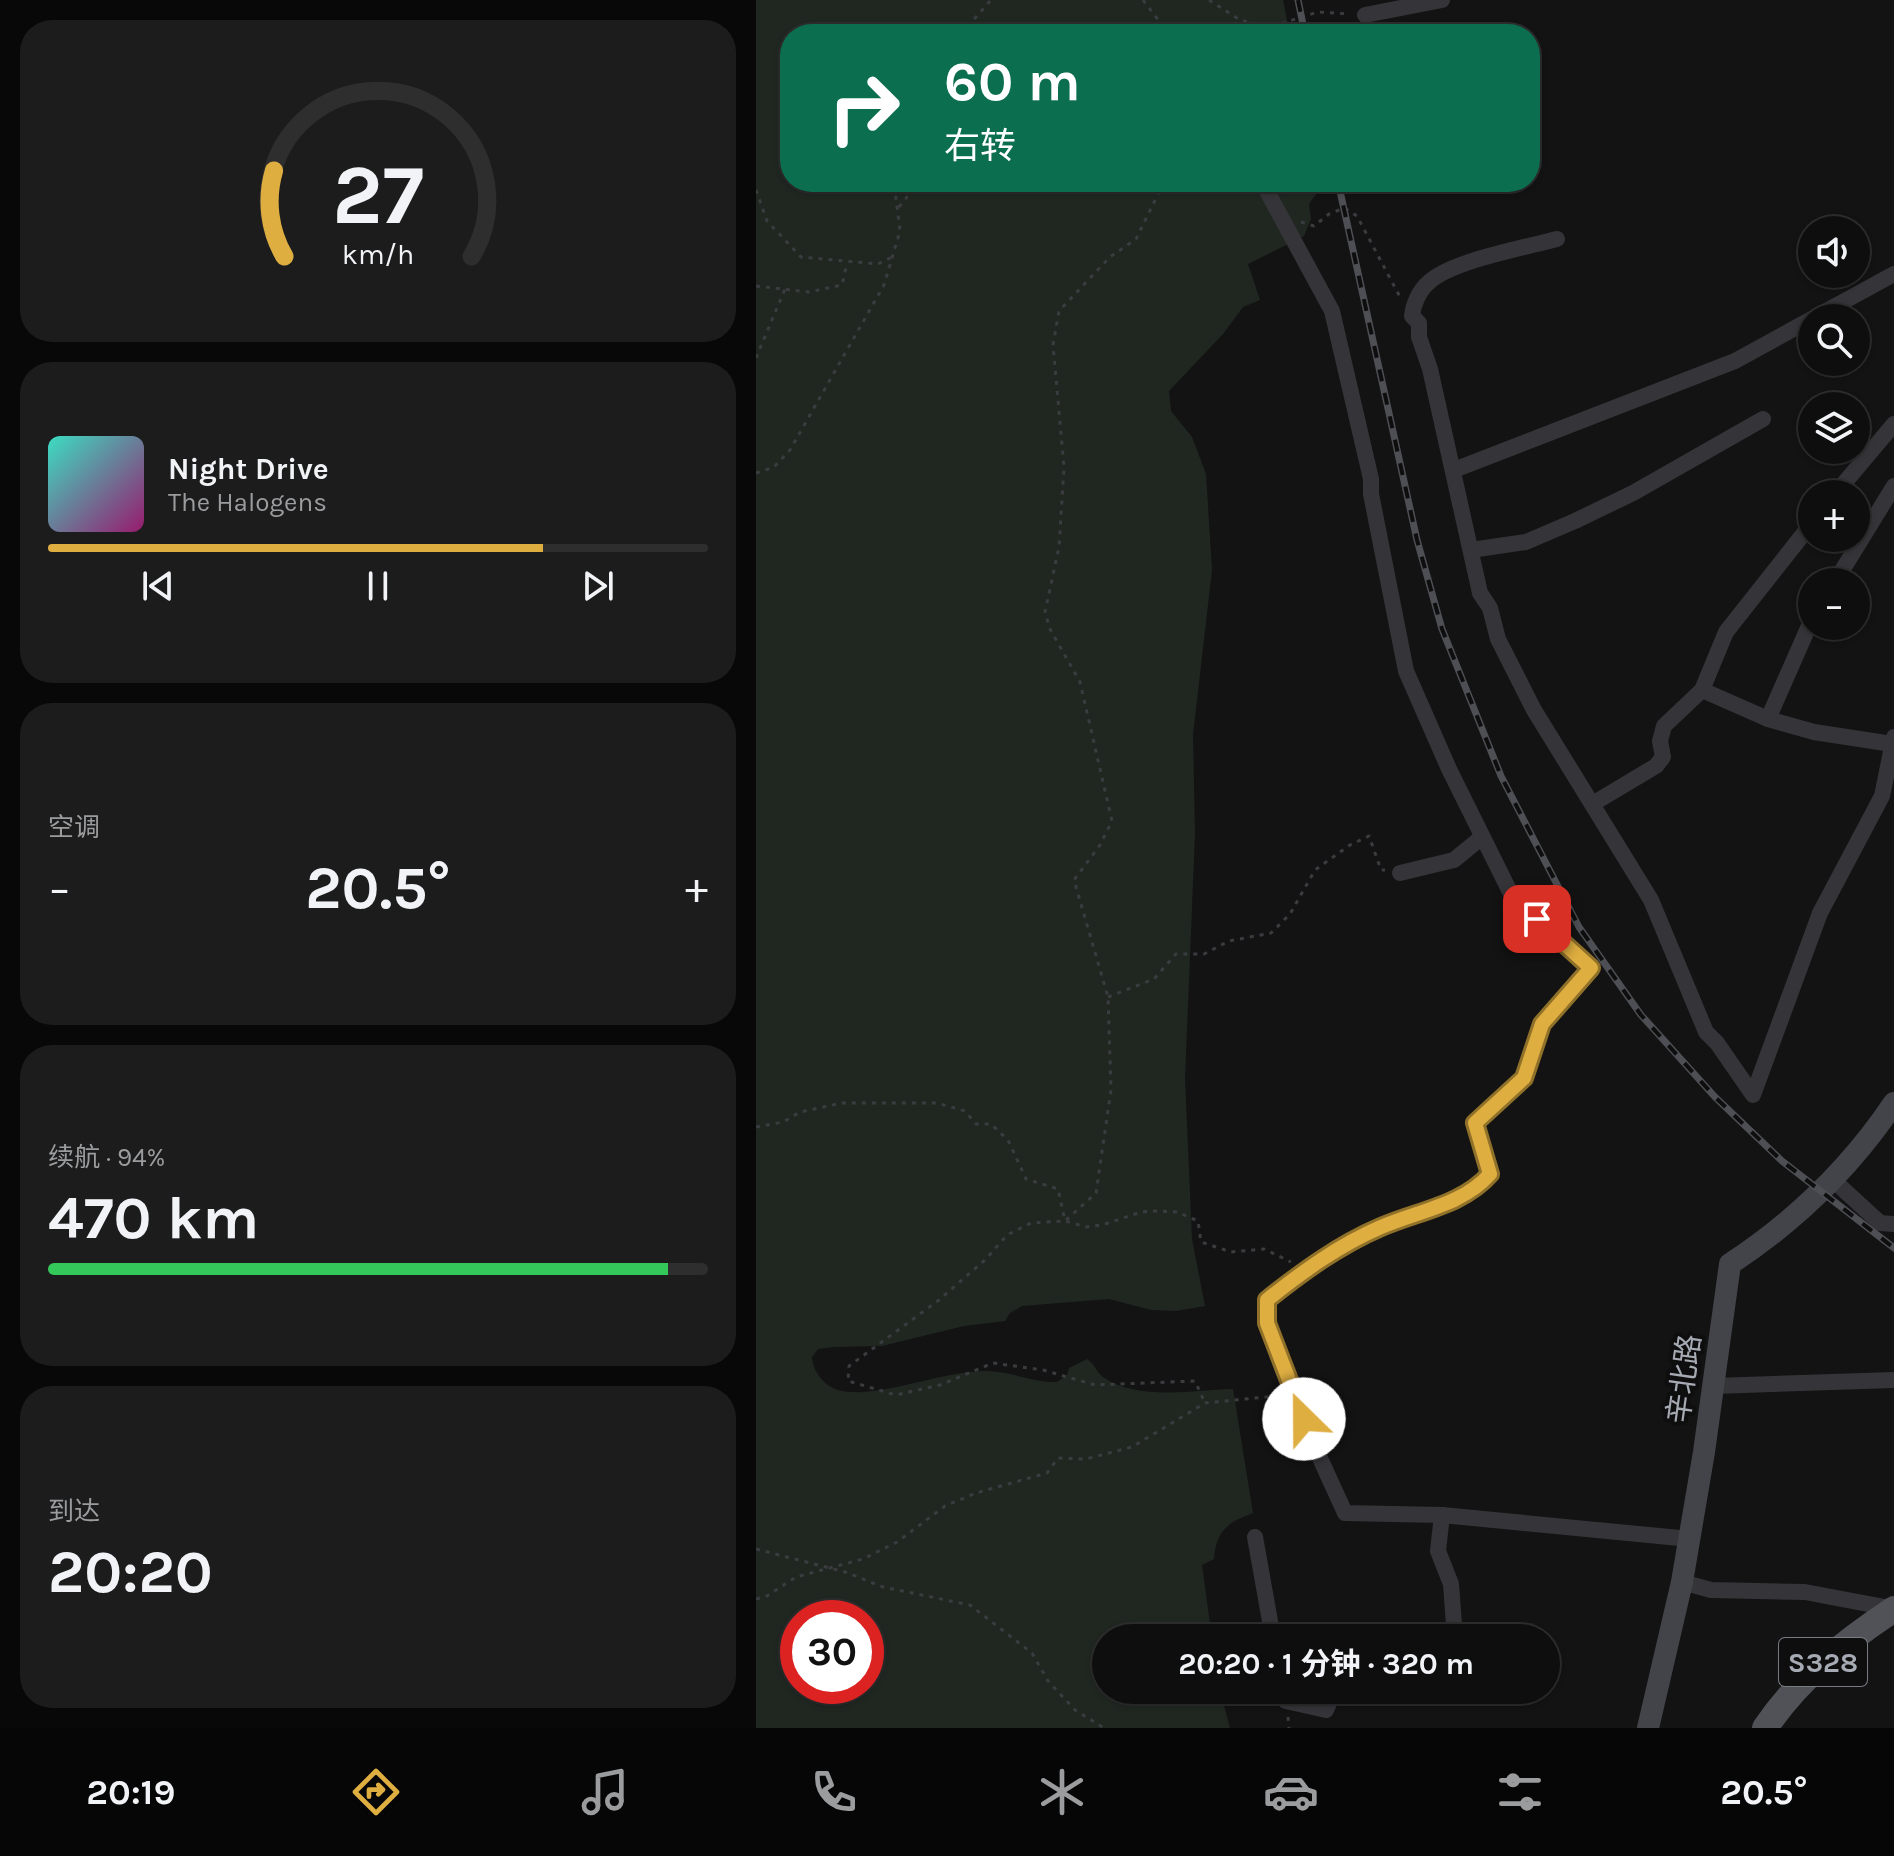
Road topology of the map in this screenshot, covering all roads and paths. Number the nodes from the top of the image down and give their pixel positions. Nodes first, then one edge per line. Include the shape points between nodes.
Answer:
1 (991, 0) edge
2 (1143, 0) edge
3 (1209, 0) edge
4 (1442, 0) edge
5 (1365, 15) joint
6 (970, 24) edge
7 (1161, 24) edge
8 (1257, 24) edge
9 (1280, 24) edge
10 (756, 190) edge
11 (895, 192) edge
12 (912, 192) edge
13 (1159, 192) edge
14 (1267, 192) edge
15 (898, 210) junction
16 (1279, 215) junction
17 (1557, 239) dead end
18 (892, 257) junction
19 (847, 263) junction
20 (1894, 274) edge
21 (756, 286) edge
22 (785, 289) junction
23 (1414, 306) junction
24 (756, 358) edge
25 (1763, 419) dead end
26 (1894, 424) edge
27 (1454, 470) junction
28 (756, 473) edge
29 (1847, 480) edge
30 (1894, 486) edge
31 (1798, 541) edge
32 (1471, 550) junction
33 (1844, 568) edge
34 (1803, 640) edge
35 (1702, 690) junction
36 (1768, 719) junction
37 (1893, 740) edge
38 (1594, 803) junction
39 (1482, 837) junction
40 (1400, 873) joint
41 (1108, 997) junction
42 (1894, 1103) edge
43 (756, 1127) edge
44 (1832, 1179) junction
45 (1065, 1221) junction
46 (1894, 1224) edge
47 (1315, 1263) junction
48 (1894, 1380) edge
49 (1714, 1386) junction
50 (1293, 1395) junction
51 (1205, 1403) junction
52 (1442, 1515) junction
53 (1255, 1537) dead end
54 (1690, 1539) junction
55 (756, 1549) edge
56 (833, 1568) junction
57 (1682, 1582) junction
58 (756, 1599) edge
59 (1894, 1609) edge
60 (1271, 1624) edge
61 (1454, 1624) edge
62 (1299, 1704) edge
63 (1329, 1704) edge
64 (1104, 1728) edge
65 (1648, 1728) edge
66 (1765, 1728) edge

1 - 6 path
2 - 7 path
3 - 8 path via 1240,20
4 - 5 street
5 - 9 path via 1318,12
10 - 19 path via 767,221 801,257
11 - 15 path
12 - 15 path
13 - 41 path via 1136,239 1110,257 1059,311 1053,345 1064,467 1059,547 1045,612 1080,682 1112,821 1074,880
14 - 16 street
15 - 18 path via 900,231
16 - 23 path via 1314,226 1344,208 1357,216 1397,295
16 - 39 street via 1332,311 1371,479 1406,671
17 - 23 street via 1446,270 1426,284
18 - 19 path via 878,264
18 - 28 path via 884,285 790,450 774,467
19 - 22 path via 842,285 809,292
20 - 27 street via 1735,361
21 - 22 path
22 - 24 path
23 - 27 street via 1412,316 1419,323
25 - 32 street via 1575,521 1526,542
26 - 29 street
27 - 32 street
30 - 33 street
31 - 35 street via 1726,632
32 - 38 street via 1498,639 1534,710
34 - 36 street
35 - 36 street
35 - 38 street via 1664,726 1663,757 1656,766
36 - 37 street via 1814,732
37 - 38 street via 1882,796 1820,913 1753,1095 1706,1032 1651,900
39 - 40 street via 1454,860
39 - 47 street via 1514,900 1591,968 1542,1024 1524,1078 1475,1123 1490,1174 1479,1186 1379,1228
40 - 41 path via 1381,870 1369,836 1315,870 1290,914 1271,933 1229,941 1204,954 1176,954 1154,979
41 - 45 path via 1111,1090 1096,1193
42 - 44 street, 辛北路
43 - 45 path via 842,1103 937,1103 965,1111 976,1124 991,1124 1008,1140 1026,1179 1058,1189
44 - 46 street via 1880,1223
44 - 49 street, 辛北路 via 1785,1224 1730,1264
45 - 47 path via 1086,1227 1141,1212 1177,1212 1198,1221 1201,1242 1231,1252 1264,1249 1292,1262
45 - 51 path via 1031,1223 1007,1235 939,1300 849,1366 848,1381 896,1395 940,1385 993,1363 1095,1385 1195,1381
47 - 50 street via 1267,1300 1265,1309
48 - 49 street
49 - 54 street, 辛北路
50 - 51 path
50 - 52 street via 1345,1513
51 - 56 path via 1132,1447 1086,1459 1058,1458 1047,1473 945,1506 897,1542
52 - 54 street
52 - 61 street via 1438,1551 1451,1584
53 - 60 street
54 - 57 street, 辛北路
55 - 56 path
56 - 58 path via 796,1577
56 - 64 path via 883,1587 970,1605 1032,1653 1066,1700
57 - 59 street via 1711,1590 1805,1592
57 - 65 street, 辛北路
59 - 66 main road, S328 via 1815,1669
62 - 63 street via 1326,1710

